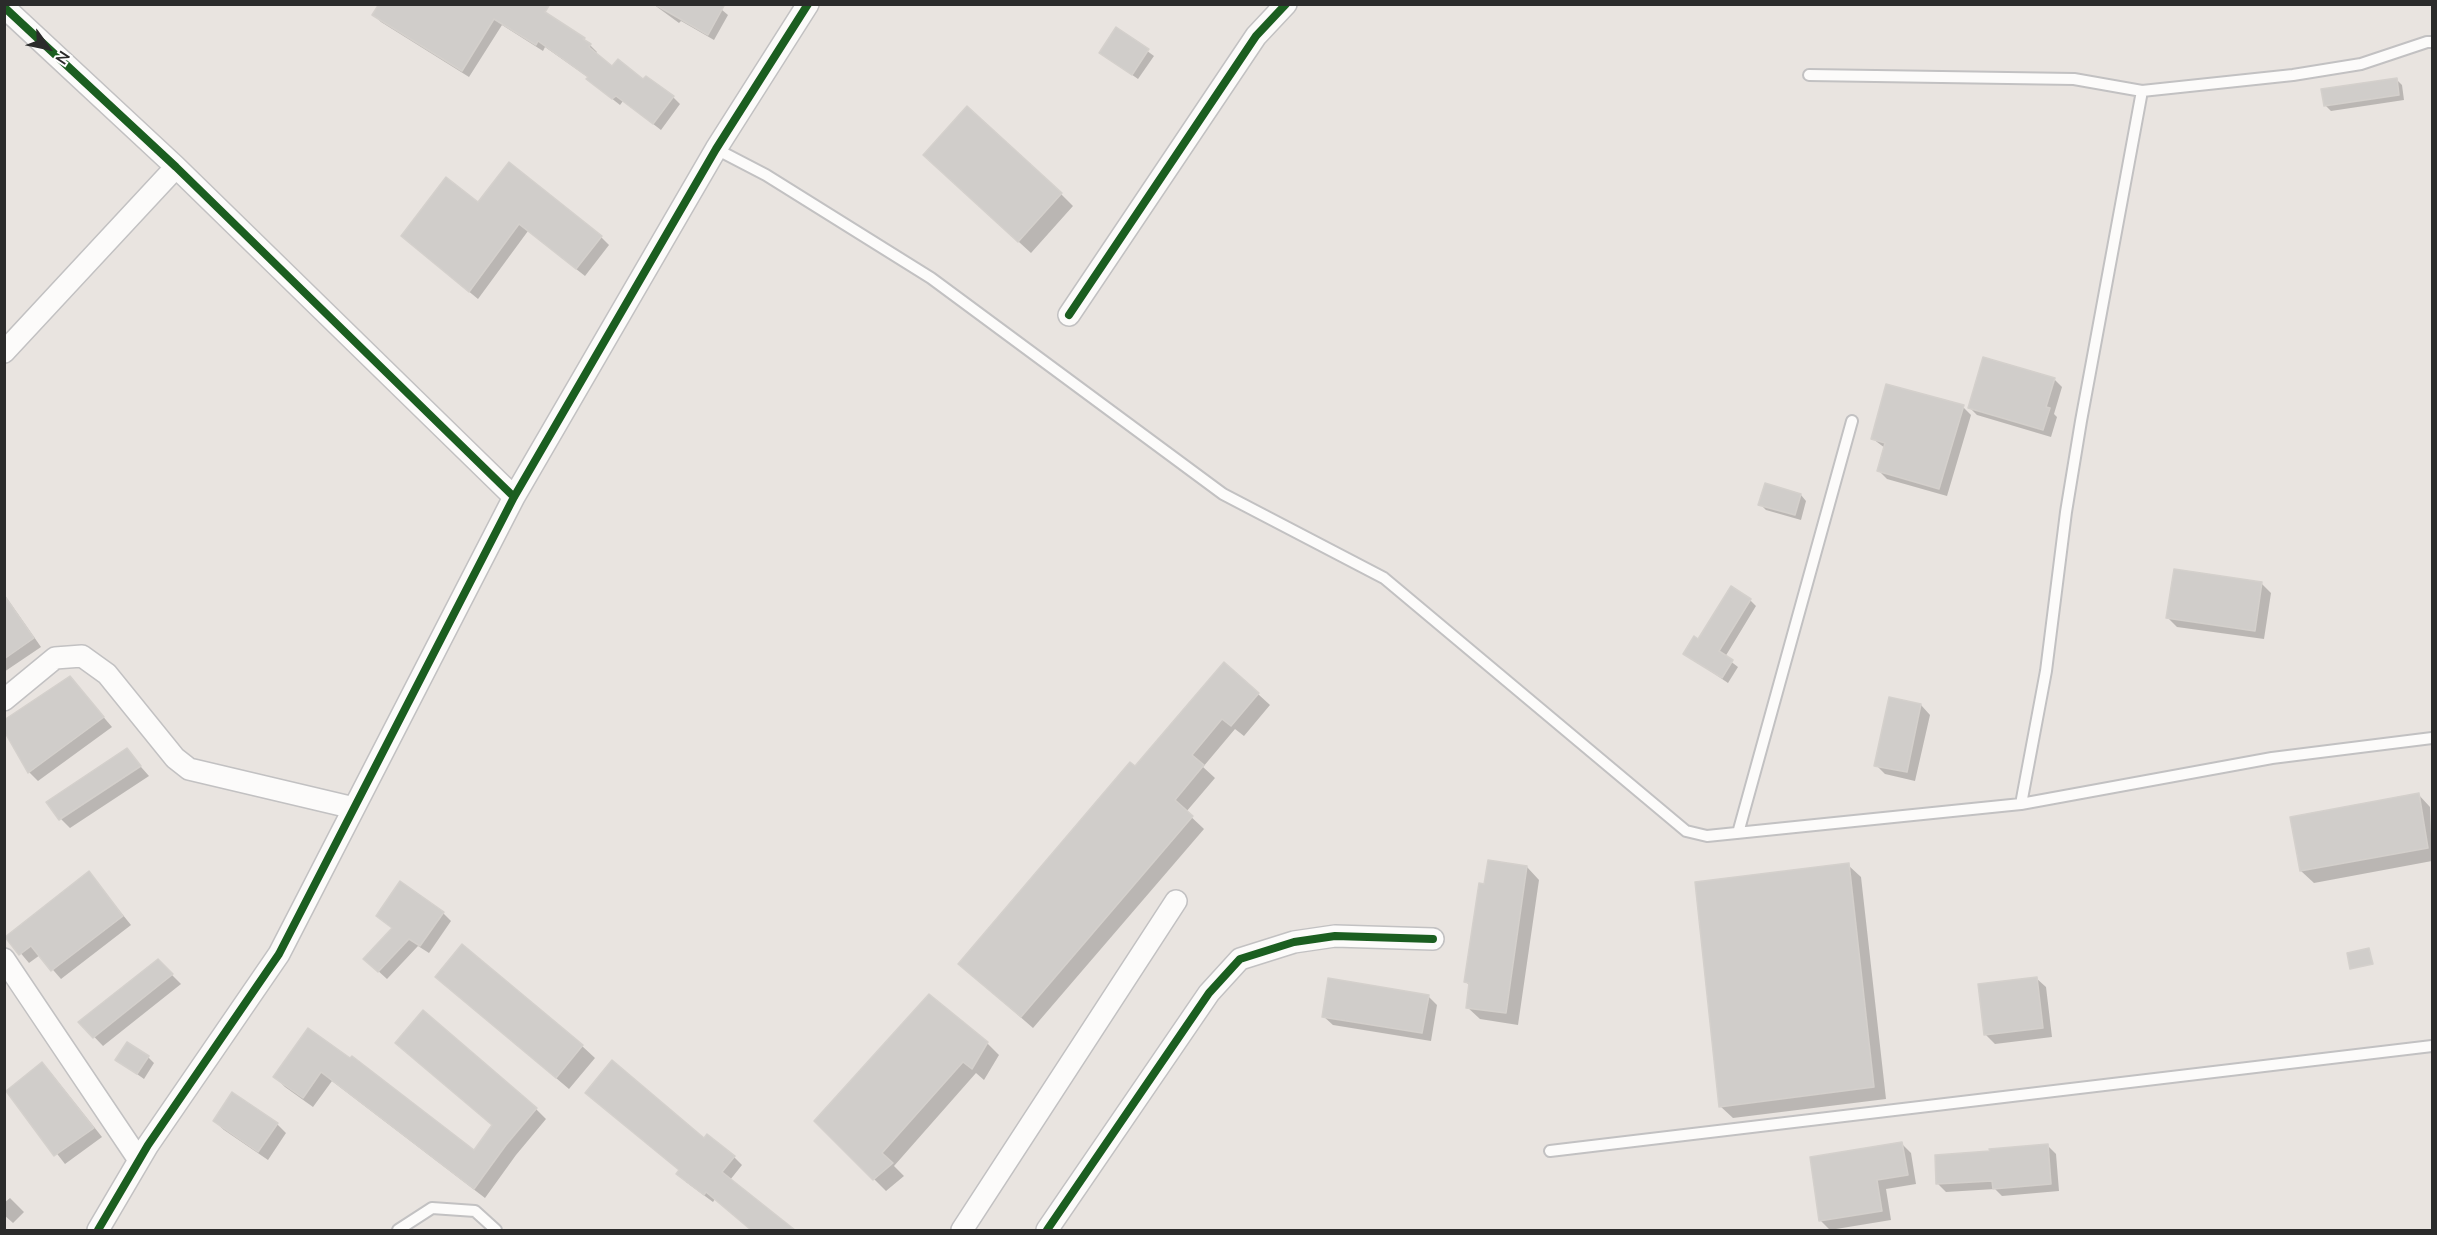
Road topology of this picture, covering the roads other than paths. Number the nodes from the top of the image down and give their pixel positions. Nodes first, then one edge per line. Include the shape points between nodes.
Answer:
1 (808, 4) edge
2 (1286, 4) edge
3 (4, 7) edge
4 (2433, 42) edge
5 (1809, 75) dead end
6 (2142, 91) junction
7 (716, 149) junction
8 (176, 167) junction
9 (1069, 315) dead end
10 (4, 352) edge
11 (1852, 421) dead end
12 (514, 497) junction
13 (4, 700) edge
14 (2433, 738) edge
15 (2021, 804) junction
16 (354, 808) junction
17 (1738, 833) junction
18 (1176, 901) dead end
19 (1433, 939) dead end
20 (4, 959) edge
21 (2433, 1046) edge
22 (1550, 1151) dead end
23 (139, 1160) junction
24 (98, 1230) edge
25 (398, 1230) edge
26 (496, 1230) edge
27 (962, 1230) edge
28 (1047, 1230) edge

1 - 7 street
2 - 9 street via 1256,36
3 - 8 street
4 - 6 lane via 2350,66
5 - 6 lane via 2074,79
6 - 15 lane via 2081,421 2046,671
7 - 12 street
7 - 17 lane via 766,175 931,278 1223,494 1384,578 1686,831 1707,836
8 - 10 street
8 - 12 street
11 - 17 lane
12 - 16 street
13 - 16 street via 55,658 82,656 107,674 175,758 189,769
14 - 15 lane via 2271,758
15 - 17 lane
16 - 23 street via 279,954
18 - 27 street
19 - 28 street via 1335,936 1294,942 1240,959 1209,993
20 - 23 street
21 - 22 lane
23 - 24 street
25 - 26 lane via 432,1208 475,1211

